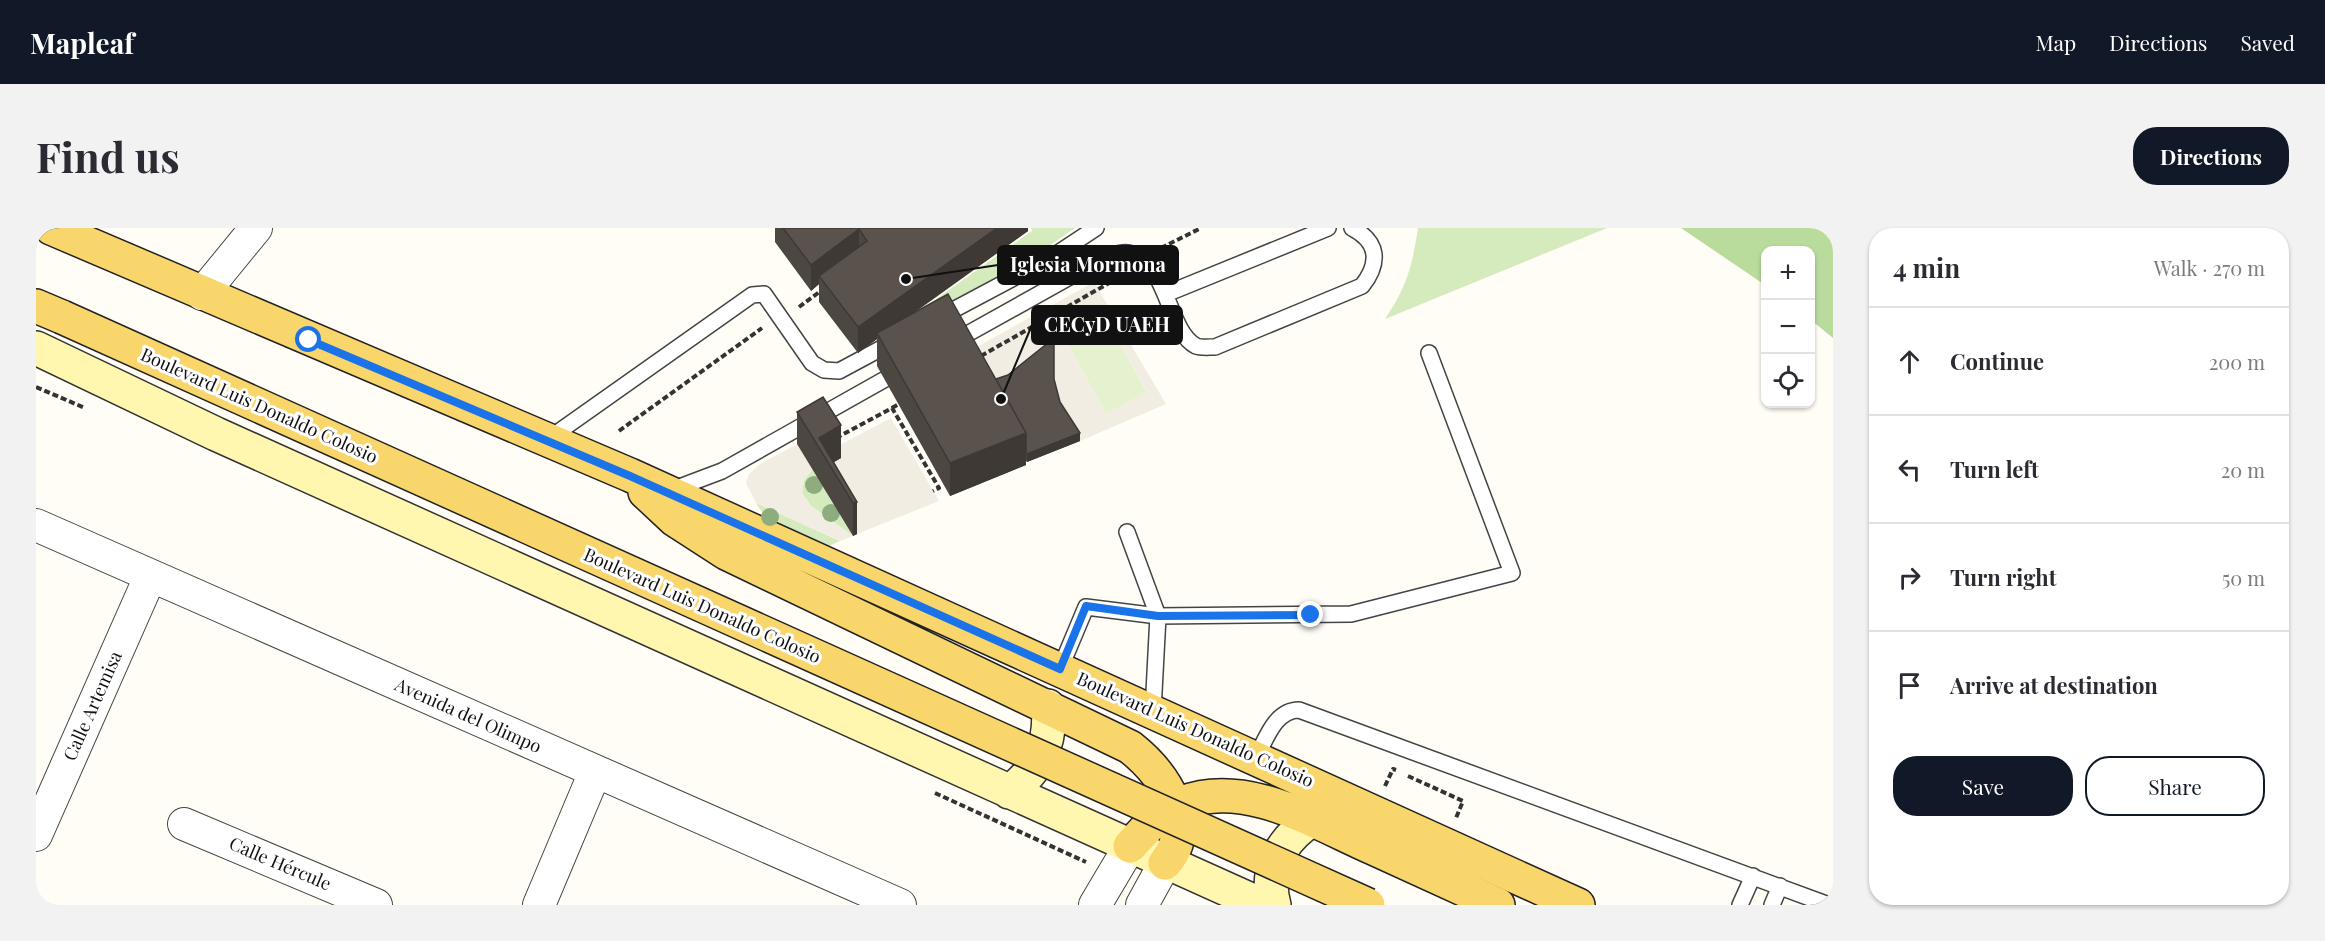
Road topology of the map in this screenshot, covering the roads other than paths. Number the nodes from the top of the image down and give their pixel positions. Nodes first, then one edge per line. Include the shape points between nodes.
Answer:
1 (51, 228) edge
2 (256, 228) edge
3 (1096, 228) edge
4 (1328, 228) edge
5 (1352, 228) edge
6 (202, 294) junction
7 (1166, 294) junction
8 (49, 311) edge
9 (923, 326) edge
10 (902, 337) edge
11 (944, 346) edge
12 (36, 348) edge
13 (1429, 353) dead end
14 (913, 364) edge
15 (547, 440) junction
16 (630, 476) junction
17 (666, 492) junction
18 (36, 525) edge
19 (1127, 532) dead end
20 (150, 577) junction
21 (1158, 616) junction
22 (1060, 669) junction
23 (1048, 706) junction
24 (1153, 711) junction
25 (1256, 758) junction
26 (595, 772) junction
27 (1009, 792) junction
28 (1174, 806) junction
29 (1311, 820) junction
30 (184, 824) dead end
31 (36, 835) edge
32 (1130, 846) junction
33 (1165, 863) junction
34 (1753, 876) junction
35 (1780, 886) junction
36 (376, 905) edge
37 (539, 905) edge
38 (900, 905) edge
39 (1095, 905) edge
40 (1142, 905) edge
41 (1262, 905) edge
42 (1274, 905) edge
43 (1368, 905) edge
44 (1498, 905) edge
45 (1578, 905) edge
46 (1740, 905) edge
47 (1772, 905) edge
48 (1829, 905) edge

1 - 6 main road, Boulevard Luis Donaldo Colosio
2 - 6 street
3 - 9 lane via 1049,259
4 - 7 lane
5 - 7 lane via 1366,235 1375,254 1372,273 1362,286 1215,347 1197,347 1185,336
6 - 15 main road, Boulevard Luis Donaldo Colosio
7 - 11 lane via 1147,264 1129,253 1109,255
8 - 43 main road, Boulevard Luis Donaldo Colosio, bridge
10 - 15 lane via 839,371 824,370 812,363 765,294 752,295
12 - 27 street via 216,434
13 - 21 lane via 1512,573 1351,614
14 - 17 lane via 722,471
15 - 16 main road, Boulevard Luis Donaldo Colosio
16 - 17 main road, Boulevard Luis Donaldo Colosio
16 - 23 main road via 675,520 726,553
17 - 22 main road, Boulevard Luis Donaldo Colosio
18 - 20 street, Avenida del Olimpo
19 - 21 lane
20 - 26 street, Avenida del Olimpo
20 - 31 street, Calle Artemisa
21 - 22 lane via 1086,606
21 - 24 lane
22 - 24 main road, Boulevard Luis Donaldo Colosio
23 - 27 street via 1050,723 1042,756
23 - 28 main road via 1118,739 1136,752 1162,779
24 - 25 main road, Boulevard Luis Donaldo Colosio
25 - 34 lane via 1278,719 1289,710 1299,710
25 - 45 main road, Boulevard Luis Donaldo Colosio
26 - 37 street
26 - 38 street, Avenida del Olimpo
27 - 32 street
28 - 29 main road via 1208,797 1249,799
28 - 32 main road via 1160,814
28 - 33 main road via 1178,841 1175,852
29 - 42 street via 1285,842 1277,856 1271,884
29 - 44 main road
30 - 36 street, Calle Hércule
32 - 33 street
32 - 39 street
33 - 40 street
33 - 41 street
34 - 35 lane
34 - 46 lane
35 - 47 lane
35 - 48 lane

